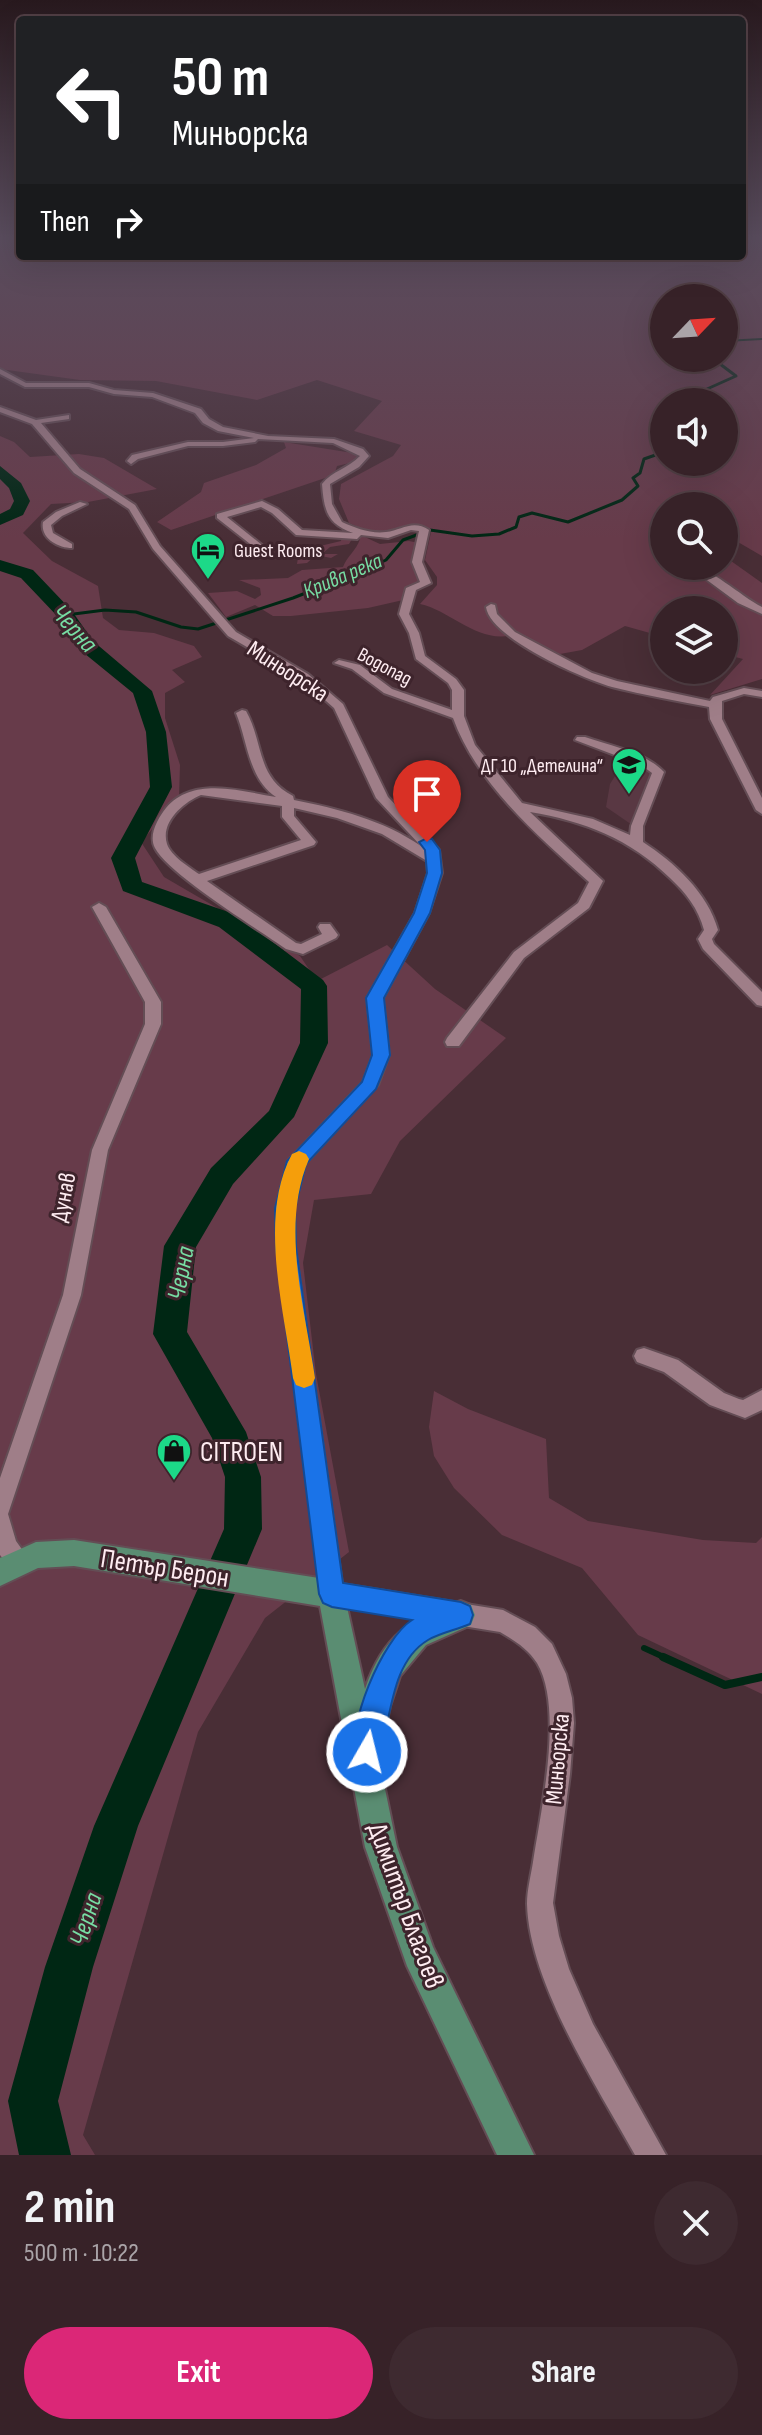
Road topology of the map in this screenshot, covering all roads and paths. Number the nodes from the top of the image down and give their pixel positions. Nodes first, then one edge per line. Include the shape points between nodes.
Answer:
1 (0, 371) edge
2 (0, 409) edge
3 (66, 417) dead end
4 (35, 422) junction
5 (268, 438) junction
6 (131, 461) dead end
7 (83, 504) dead end
8 (393, 534) junction
9 (257, 545) dead end
10 (69, 546) dead end
11 (713, 580) edge
12 (491, 607) dead end
13 (762, 611) edge
14 (339, 663) dead end
15 (762, 694) edge
16 (714, 705) junction
17 (242, 713) dead end
18 (458, 716) junction
19 (581, 740) dead end
20 (288, 803) junction
21 (305, 806) junction
22 (521, 807) junction
23 (762, 810) edge
24 (637, 841) junction
25 (434, 859) junction
26 (199, 879) junction
27 (99, 907) dead end
28 (325, 927) dead end
29 (762, 1001) edge
30 (453, 1042) dead end
31 (644, 1356) dead end
32 (762, 1399) edge
33 (0, 1509) edge
34 (0, 1520) edge
35 (5, 1569) edge
36 (332, 1594) junction
37 (461, 1615) junction
38 (364, 1773) junction
39 (516, 2155) edge
40 (651, 2155) edge

1 - 5 street via 31,386 89,385 153,395 198,411 211,425
2 - 4 street, Миньорска
3 - 4 street
4 - 25 street, Миньорска via 83,477 132,507 156,547 221,623 241,641 304,676 339,706 382,798 427,842
5 - 6 street via 188,444
5 - 8 street via 334,441 365,454 357,466 328,479 328,504 346,528
7 - 10 street via 46,524 51,537
8 - 9 street via 380,539 304,535 262,504 220,516
8 - 18 street via 412,527 424,530 417,562 426,583 411,588 404,614 420,657 458,690
11 - 13 street
12 - 16 street via 511,634 588,675
14 - 18 street, Водопад via 356,667 388,691
15 - 16 street via 734,693
16 - 23 street via 716,719
17 - 21 street via 251,753 270,788
18 - 22 street via 469,745
19 - 24 street via 645,762 658,772 637,826
20 - 21 street
20 - 26 street via 288,817 309,842
20 - 26 street via 201,791 176,805 164,819 161,847
21 - 25 street via 390,832
22 - 24 street via 568,815
22 - 30 street via 545,837 596,881 584,905 519,955
24 - 29 street via 701,904 711,930 705,939 708,946
25 - 36 street via 435,873 422,913 375,998 381,1055 370,1085 297,1161 285,1208
26 - 28 street via 291,946 303,949 331,935
27 - 33 street, Дунав via 153,1002 153,1024 100,1150 72,1295
31 - 32 street via 671,1366 737,1408
34 - 35 street via 7,1547
35 - 36 main road, Петър Берон via 36,1555 74,1553
36 - 37 street, Миньорска
36 - 38 main road, Димитър Благоев
37 - 38 main road via 418,1631 389,1667 373,1709
37 - 40 street, Миньорска via 516,1627 535,1641 555,1674 563,1721 540,1903 543,1929 581,2025
38 - 39 main road, Димитър Благоев via 381,1847 419,1954

